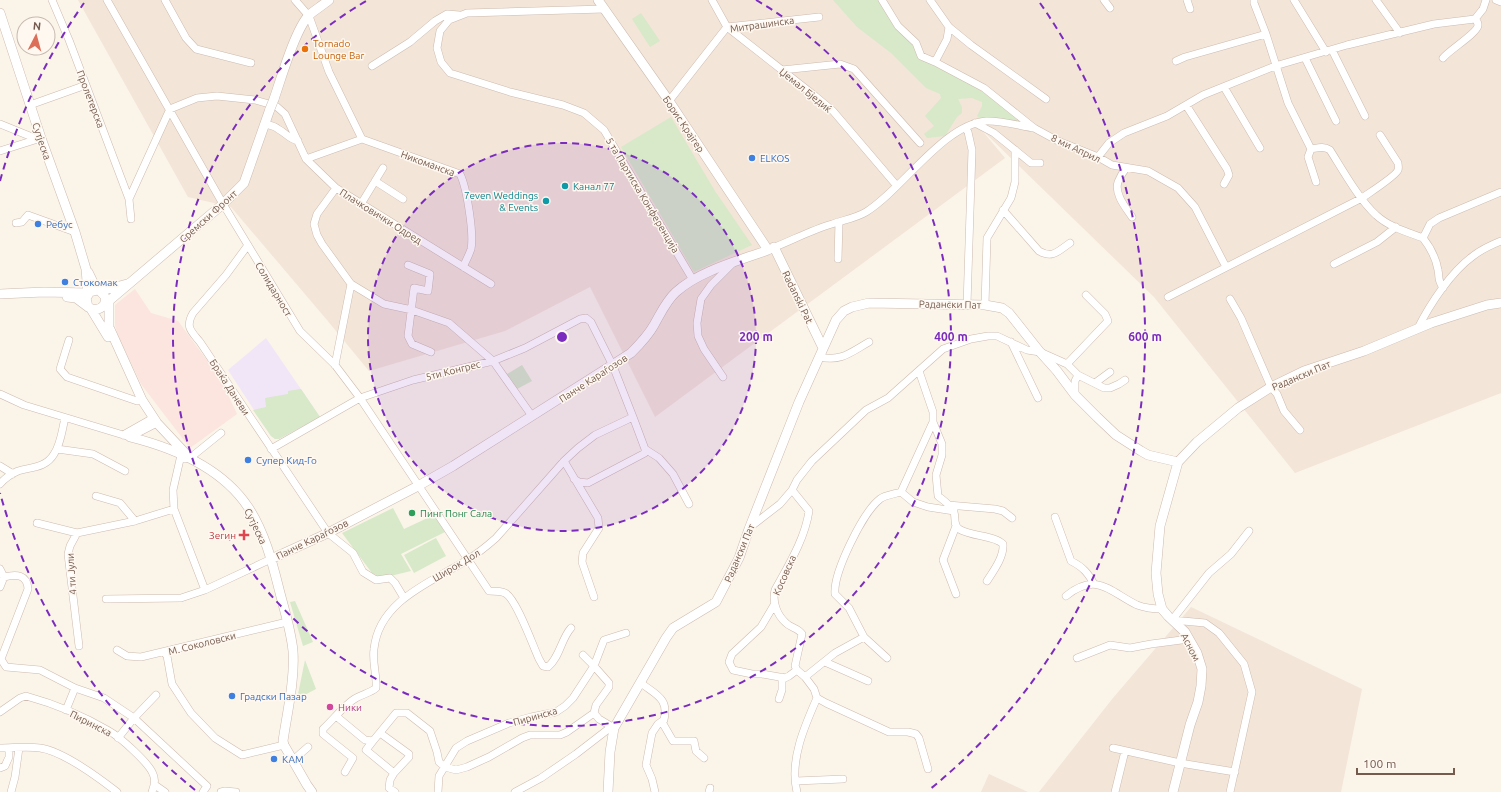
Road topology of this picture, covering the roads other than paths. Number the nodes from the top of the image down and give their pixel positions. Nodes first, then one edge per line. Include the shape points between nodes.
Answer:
1 (52, 0) edge
2 (107, 0) edge
3 (165, 0) edge
4 (295, 0) edge
5 (329, 0) edge
6 (598, 0) edge
7 (712, 0) edge
8 (882, 0) edge
9 (930, 0) edge
10 (1104, 0) edge
11 (1187, 0) edge
12 (1254, 0) edge
13 (1294, 0) edge
14 (1376, 0) edge
15 (1486, 0) edge
16 (1496, 0) edge
17 (1501, 2) edge
18 (1110, 8) dead end
19 (604, 9) junction
20 (1190, 9) dead end
21 (0, 13) edge
22 (462, 15) junction
23 (309, 16) junction
24 (819, 17) dead end
25 (1475, 19) junction
26 (727, 27) junction
27 (949, 27) junction
28 (3, 32) edge
29 (1400, 33) junction
30 (1266, 34) junction
31 (1329, 51) junction
32 (1304, 58) junction
33 (1443, 58) dead end
34 (1176, 61) dead end
35 (935, 62) junction
36 (251, 63) dead end
37 (372, 66) dead end
38 (1275, 66) junction
39 (782, 70) junction
40 (86, 85) junction
41 (1224, 87) junction
42 (1046, 99) dead end
43 (669, 101) junction
44 (30, 105) junction
45 (1186, 105) junction
46 (170, 109) junction
47 (1365, 116) dead end
48 (1336, 121) dead end
49 (975, 123) junction
50 (0, 124) edge
51 (265, 124) junction
52 (965, 128) junction
53 (1034, 128) junction
54 (1380, 135) dead end
55 (39, 138) junction
56 (362, 139) junction
57 (298, 141) junction
58 (920, 143) dead end
59 (1260, 148) dead end
60 (1311, 149) junction
61 (1015, 150) junction
62 (0, 151) edge
63 (1098, 157) junction
64 (306, 159) junction
65 (1040, 163) dead end
66 (383, 168) dead end
67 (1126, 168) junction
68 (375, 181) junction
69 (1316, 182) dead end
70 (1224, 184) dead end
71 (897, 186) junction
72 (336, 188) junction
73 (1501, 192) edge
74 (1362, 198) junction
75 (129, 199) junction
76 (403, 199) dead end
77 (223, 204) junction
78 (362, 204) junction
79 (1003, 210) junction
80 (1132, 217) dead end
81 (131, 219) dead end
82 (839, 222) junction
83 (16, 223) dead end
84 (1396, 227) junction
85 (75, 232) junction
86 (1423, 238) junction
87 (1501, 241) edge
88 (1070, 243) dead end
89 (248, 245) junction
90 (771, 248) junction
91 (838, 259) dead end
92 (733, 262) junction
93 (1334, 264) dead end
94 (408, 265) dead end
95 (463, 267) junction
96 (1226, 267) junction
97 (86, 269) junction
98 (693, 280) junction
99 (131, 284) junction
100 (351, 284) junction
101 (491, 284) dead end
102 (1443, 288) junction
103 (100, 291) junction
104 (88, 293) junction
105 (0, 294) edge
106 (1086, 295) dead end
107 (1168, 297) dead end
108 (0, 299) edge
109 (1230, 299) dead end
110 (1501, 303) edge
111 (106, 304) junction
112 (967, 304) junction
113 (985, 304) junction
114 (90, 308) junction
115 (412, 310) junction
116 (1418, 328) junction
117 (69, 340) dead end
118 (869, 342) dead end
119 (1011, 342) junction
120 (823, 348) junction
121 (431, 352) dead end
122 (1040, 352) junction
123 (820, 357) junction
124 (493, 361) junction
125 (1067, 364) junction
126 (335, 365) junction
127 (613, 366) junction
128 (919, 371) junction
129 (1110, 372) dead end
130 (1078, 376) junction
131 (723, 377) dead end
132 (1125, 380) dead end
133 (1095, 383) junction
134 (1271, 387) junction
135 (0, 395) edge
136 (1075, 395) junction
137 (360, 398) junction
138 (1038, 398) dead end
139 (138, 401) junction
140 (532, 416) junction
141 (633, 417) junction
142 (65, 418) junction
143 (153, 422) junction
144 (933, 422) junction
145 (1300, 430) dead end
146 (221, 433) dead end
147 (127, 436) junction
148 (57, 449) junction
149 (645, 449) junction
150 (271, 450) junction
151 (190, 458) junction
152 (179, 459) junction
153 (564, 462) junction
154 (1178, 462) junction
155 (0, 466) edge
156 (125, 471) dead end
157 (13, 474) junction
158 (574, 479) junction
159 (0, 484) edge
160 (418, 486) junction
161 (792, 490) junction
162 (901, 492) junction
163 (96, 496) dead end
164 (690, 504) dead end
165 (948, 505) junction
166 (174, 509) junction
167 (954, 511) junction
168 (1055, 517) dead end
169 (1012, 518) dead end
170 (135, 521) junction
171 (37, 523) dead end
172 (956, 526) junction
173 (749, 529) junction
174 (1249, 531) dead end
175 (76, 533) junction
176 (328, 533) junction
177 (271, 559) junction
178 (468, 560) junction
179 (0, 569) edge
180 (4, 577) junction
181 (987, 581) dead end
182 (1094, 584) junction
183 (0, 587) edge
184 (205, 590) junction
185 (956, 594) dead end
186 (1066, 596) dead end
187 (594, 597) dead end
188 (404, 598) junction
189 (106, 599) dead end
190 (774, 605) junction
191 (1162, 609) junction
192 (1172, 620) junction
193 (287, 622) junction
194 (571, 628) dead end
195 (626, 633) dead end
196 (864, 637) junction
197 (1189, 639) junction
198 (79, 646) dead end
199 (117, 650) dead end
200 (164, 652) junction
201 (583, 655) dead end
202 (887, 658) dead end
203 (1078, 658) dead end
204 (825, 662) junction
205 (594, 666) junction
206 (797, 670) junction
207 (805, 677) junction
208 (782, 678) junction
209 (868, 681) dead end
210 (641, 683) junction
211 (75, 688) junction
212 (156, 695) dead end
213 (817, 698) junction
214 (779, 699) dead end
215 (66, 710) junction
216 (0, 712) edge
217 (594, 713) junction
218 (336, 716) junction
219 (134, 718) junction
220 (662, 722) junction
221 (612, 727) junction
222 (380, 733) junction
223 (118, 738) junction
224 (373, 741) junction
225 (284, 745) junction
226 (0, 748) edge
227 (10, 748) junction
228 (19, 748) junction
229 (308, 748) dead end
230 (1113, 748) dead end
231 (1124, 751) junction
232 (704, 758) dead end
233 (292, 761) junction
234 (1180, 763) junction
235 (445, 767) junction
236 (0, 768) edge
237 (928, 769) dead end
238 (345, 772) dead end
239 (1235, 772) junction
240 (394, 773) junction
241 (843, 779) dead end
242 (796, 781) junction
243 (153, 789) edge
244 (11, 792) edge
245 (117, 792) edge
246 (165, 792) edge
247 (203, 792) edge
248 (221, 792) edge
249 (235, 792) edge
250 (312, 792) edge
251 (395, 792) edge
252 (438, 792) edge
253 (515, 792) edge
254 (608, 792) edge
255 (655, 792) edge
256 (797, 792) edge
257 (1115, 792) edge
258 (1173, 792) edge
259 (1230, 792) edge

1 - 40 street, Пролетерска
2 - 46 street, Солидарност
3 - 36 street via 186,38 196,49
4 - 23 street
5 - 23 street
6 - 19 street, Борис Крајгер
7 - 26 street, Џемал Бједиќ
8 - 35 street, 8 ми Април via 898,26 916,42 921,56
9 - 27 street
10 - 18 street
11 - 20 street
12 - 30 street
13 - 31 street
14 - 29 street
15 - 25 street
16 - 17 street
19 - 22 street, 5 та Партиска Конференција
19 - 43 street, Борис Крајгер
21 - 28 street, Сутјеска
22 - 37 street via 447,14
22 - 98 street, 5 та Партиска Конференција via 449,20 440,31 437,48 441,62 450,73 563,105 584,113 604,130
23 - 51 street, Сремски Фронт, bridge via 296,37
23 - 56 street via 329,72
24 - 26 street, Митрашинска
25 - 29 street via 1434,24
25 - 33 street via 1478,26 1474,32
26 - 39 street, Џемал Бједиќ
26 - 43 street, Митрашинска
27 - 35 street via 947,39
27 - 42 street
28 - 44 street, Сутјеска
29 - 31 street
30 - 34 street
30 - 38 street
31 - 32 street
31 - 47 street
32 - 38 street
32 - 48 street
35 - 53 street, 8 ми Април via 984,88
38 - 41 street
38 - 60 street via 1288,103
39 - 58 street via 840,64 854,69
39 - 71 street, Џемал Бједиќ via 833,111
40 - 44 street
40 - 75 street, Пролетерска
41 - 45 street via 1202,95
41 - 59 street
43 - 90 street, Борис Крајгер
44 - 55 street, Сутјеска
45 - 63 street via 1167,116 1124,133 1109,143
45 - 70 street via 1227,169 1229,175
46 - 57 street, Плачковички Одред via 206,96 230,96 270,103 285,114
46 - 75 street
46 - 77 street, Солидарност
49 - 52 street
49 - 53 street via 987,121
49 - 61 street
50 - 55 street
51 - 57 street
51 - 77 street, Сремски Фронт via 244,183
52 - 71 street, Панче Караѓозов via 941,145
52 - 112 street via 972,150
53 - 63 street, 8 ми Април
54 - 74 street via 1398,163 1399,169
55 - 62 street
55 - 85 street, Сутјеска
56 - 64 street
56 - 95 street, Никоманска via 460,174 467,202 472,243
57 - 64 street, Плачковички Одред
60 - 69 street via 1308,157
60 - 74 street via 1321,147 1330,150
61 - 65 street via 1031,163
61 - 79 street via 1015,182 1011,198
63 - 67 street, 8 ми Април via 1106,163
64 - 72 street, Плачковички Одред
66 - 68 street
67 - 80 street via 1117,183 1120,199
67 - 96 street, 8 ми Април via 1148,171 1178,188 1195,207
68 - 76 street
68 - 78 street
71 - 82 street, Панче Караѓозов via 867,211
72 - 78 street, Плачковички Одред
72 - 100 street via 317,214 314,224 317,236
73 - 86 street via 1439,218 1430,224
74 - 84 street via 1376,215
74 - 96 street
75 - 81 street, Пролетерска
77 - 89 street, Солидарност
77 - 99 street, Сремски Фронт
78 - 95 street, Плачковички Одред
79 - 88 street via 1039,251 1046,255 1052,255
79 - 113 street via 987,238
82 - 90 street, Панче Караѓозов
82 - 91 street
83 - 85 street via 22,222 28,214
84 - 86 street
84 - 93 street via 1377,242
85 - 97 street, Сутјеска
86 - 102 street via 1435,258 1438,280
87 - 102 street via 1472,256
89 - 126 street, Солидарност via 300,331
89 - 150 street, Браќа Даневи via 193,313 189,326
90 - 92 street, Панче Караѓозов
90 - 120 street, Radanski Pat
92 - 98 street, Панче Караѓозов
92 - 131 street via 701,299 697,323 698,336 704,349
94 - 115 street via 430,274 428,291 414,288
95 - 101 street, Плачковички Одред
96 - 107 street
97 - 103 street
97 - 104 street
98 - 127 street, Панче Караѓозов via 676,292 664,306 654,326 631,354
99 - 103 street
99 - 111 street, Сремски Фронт
100 - 115 street via 384,304
100 - 126 street
102 - 116 street
103 - 104 street via 92,290
103 - 111 street via 106,298
104 - 105 street
104 - 114 street via 86,302
106 - 125 street via 1105,314 1108,321
108 - 114 street via 62,296 76,298
109 - 134 street
110 - 116 street, Радански Пат via 1487,305
111 - 114 street via 99,310
111 - 143 street, Сутјеска via 109,327
112 - 113 street, Радански Пат
112 - 120 street, Радански Пат via 860,304 844,311 836,320
113 - 122 street, Радански Пат via 1009,313
114 - 139 street, Сутјеска via 104,329
115 - 121 street via 408,336 412,344
115 - 124 street via 449,323
116 - 134 street, Радански Пат
117 - 139 street via 60,369 67,377
118 - 123 street via 841,358
119 - 122 street via 1027,350
119 - 128 street via 998,336 971,339 944,349
119 - 138 street
120 - 123 street, Радански Пат
122 - 125 street
122 - 136 street, Радански Пат
123 - 173 street, Радански Пат via 799,402
124 - 127 street, 5ти Конгрес via 586,318 591,322
124 - 137 street, 5ти Конгрес via 413,380
124 - 140 street
125 - 130 street
126 - 137 street, Солидарност
127 - 140 street, Панче Караѓозов
127 - 141 street
128 - 144 street via 933,412
128 - 161 street via 888,398 866,410 812,461
129 - 133 street
130 - 133 street
130 - 136 street via 1075,381
132 - 133 street via 1110,388
134 - 145 street via 1284,411
134 - 154 street, Радански Пат via 1238,408 1197,442
135 - 142 street
136 - 154 street, Радански Пат via 1116,435 1148,455
137 - 150 street, 5ти Конгрес
137 - 160 street, Солидарност
139 - 143 street, Сутјеска
140 - 160 street, Панче Караѓозов
141 - 149 street
141 - 153 street, Широк Дол via 595,435
142 - 147 street
142 - 148 street
143 - 147 street
143 - 151 street
143 - 152 street, Сутјеска
144 - 162 street
144 - 165 street via 942,444 942,455 936,475 938,496
146 - 151 street
147 - 152 street via 153,443
148 - 156 street via 94,454
148 - 157 street via 48,462 41,466
149 - 158 street via 645,453 640,456 588,483
149 - 164 street via 659,458
150 - 176 street, Браќа Даневи
151 - 152 street, Сутјеска
151 - 177 street, Сутјеска via 208,468 238,494 254,518
152 - 166 street via 173,490
153 - 158 street
153 - 178 street, Широк Дол via 496,538
154 - 191 street, Асном via 1160,526 1157,548 1157,587
155 - 157 street
157 - 159 street
158 - 187 street via 598,518 599,528 582,557
160 - 176 street, Панче Караѓозов
160 - 178 street, Солидарност
161 - 173 street via 780,504
161 - 190 street, Косовска via 809,511 808,518 775,590
162 - 167 street via 914,502
162 - 196 street via 882,497 862,520 839,570 834,588 835,594 849,608
163 - 170 street via 120,503
165 - 167 street
165 - 169 street via 996,509
166 - 170 street
166 - 184 street
167 - 172 street
168 - 182 street via 1071,561 1082,566
170 - 175 street
171 - 175 street
172 - 181 street via 977,536 999,540 1003,544 1004,549 999,562
172 - 185 street via 943,560
173 - 210 street, Радански Пат via 739,558 716,602 673,628
174 - 192 street via 1231,554 1209,573
175 - 198 street, 4 ти Јули via 68,554
176 - 177 street, Панче Караѓозов
176 - 188 street, Браќа Даневи via 353,553 363,572 376,580 390,578
177 - 184 street
177 - 193 street, Сутјеска
178 - 188 street, Широк Дол
178 - 194 street, Солидарност via 489,591 505,593 512,600 543,666 548,667 553,663 566,633
179 - 180 street
180 - 183 street
180 - 211 street via 24,578 28,583 28,589 0,659 6,667 40,670
182 - 186 street via 1073,590
182 - 191 street via 1104,586 1138,605
184 - 189 street via 181,598
188 - 218 street, Широк Дол via 386,617 376,638 376,688 357,697
190 - 206 street, Косовска via 785,622 802,634 795,666
190 - 208 street via 760,627 732,654 729,662 733,670
191 - 192 street, Асном
192 - 197 street, Асном
192 - 239 street via 1205,623 1219,633 1244,664 1252,692
193 - 200 street, М. Соколовски
193 - 225 street, Сутјеска via 293,651 292,686
195 - 205 street, Пиринска via 604,640
196 - 202 street
196 - 204 street via 835,653
197 - 203 street via 1130,648 1110,645
197 - 234 street, Асном via 1202,669 1201,686
199 - 200 street, М. Соколовски via 127,656 141,657
200 - 225 street via 168,656 172,684 191,713 216,738 242,755
201 - 205 street
204 - 207 street
204 - 209 street
205 - 217 street via 609,683
205 - 235 street, Пиринска via 565,706 556,712 509,723 466,741 456,748
206 - 207 street
206 - 208 street via 787,678
207 - 213 street
208 - 214 street
210 - 220 street via 664,701 666,710
210 - 221 street, Радански Пат
211 - 215 street
211 - 219 street via 104,698
212 - 219 street
213 - 237 street via 889,732 916,734
213 - 242 street via 800,742
215 - 216 street, Пиринска via 26,696
215 - 223 street, Пиринска
217 - 221 street
217 - 235 street via 560,735 530,735 467,767 456,770
218 - 224 street via 366,740
218 - 238 street, Широк Дол via 324,729 323,734 353,758
219 - 223 street
219 - 247 street via 207,786
220 - 232 street via 673,741 694,741 696,751
220 - 255 street via 652,733 646,765
221 - 253 street via 541,778
221 - 254 street, Радански Пат
222 - 224 street
222 - 235 street via 396,713 407,713 430,731 439,762
222 - 240 street via 409,754
223 - 243 street, Пиринска via 138,755 154,774
224 - 240 street via 366,750
225 - 233 street
226 - 227 street
227 - 228 street
227 - 236 street via 8,762
228 - 244 street
228 - 245 street via 38,747 61,755
229 - 233 street
230 - 231 street
231 - 234 street
231 - 257 street
233 - 250 street
234 - 239 street
234 - 258 street, Асном
235 - 252 street, Пиринска via 439,776
239 - 259 street
240 - 251 street via 389,788
241 - 242 street
242 - 256 street
243 - 246 street
248 - 249 street

